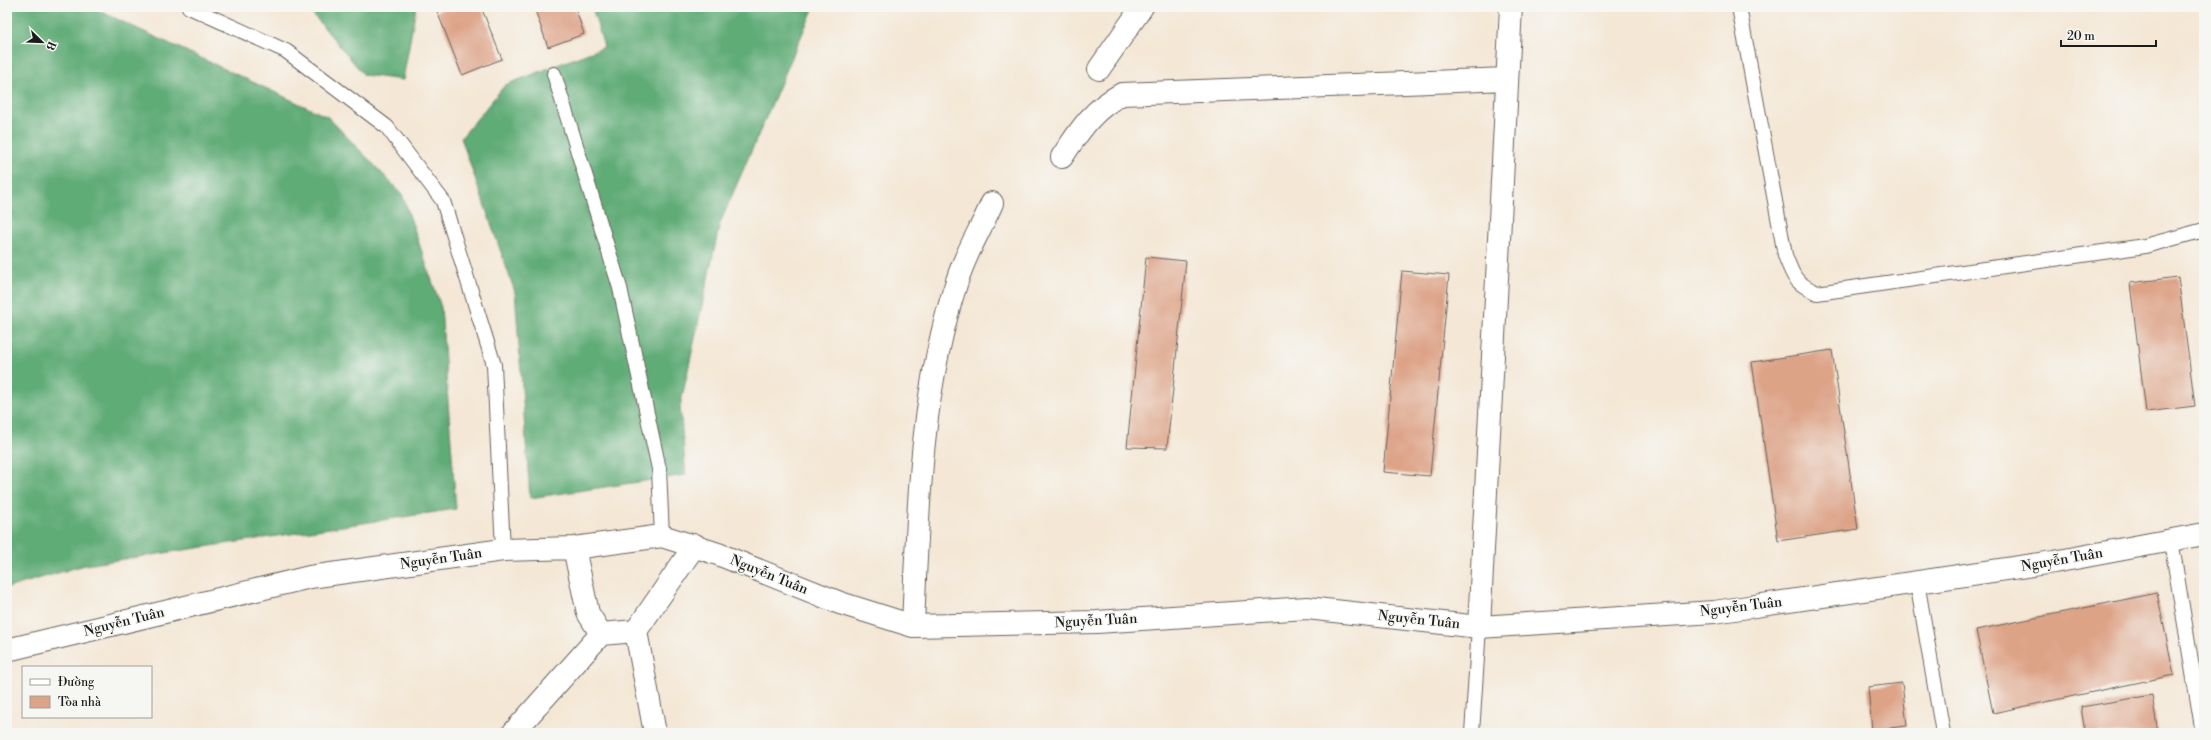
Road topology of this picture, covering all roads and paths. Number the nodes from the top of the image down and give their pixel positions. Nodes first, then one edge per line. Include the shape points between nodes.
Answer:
1 (189, 7) edge
2 (1142, 7) edge
3 (1511, 7) edge
4 (1739, 7) edge
5 (1099, 69) dead end
6 (554, 74) dead end
7 (1507, 79) junction
8 (1062, 157) dead end
9 (992, 203) dead end
10 (2204, 230) edge
11 (2204, 534) edge
12 (662, 536) junction
13 (2172, 540) junction
14 (694, 545) junction
15 (574, 548) junction
16 (503, 550) junction
17 (1917, 582) junction
18 (913, 626) junction
19 (1479, 627) junction
20 (636, 631) junction
21 (601, 634) junction
22 (7, 650) edge
23 (513, 733) edge
24 (655, 733) edge
25 (1472, 733) edge
26 (1943, 733) edge
27 (2203, 733) edge

1 - 16 lane via 286,51 387,127 443,201 494,365
2 - 5 street
3 - 7 street
4 - 10 lane via 1785,254 1792,274 1801,286 1817,293 2145,246
6 - 12 lane via 620,288 660,469
7 - 8 street via 1122,94 1105,103 1082,128
7 - 19 street
9 - 18 street via 957,280 934,363 920,463
11 - 13 street, Nguyễn Tuân
12 - 14 street, Nguyễn Tuân
12 - 15 street, Nguyễn Tuân
13 - 17 street, Nguyễn Tuân via 2054,562
13 - 27 lane
14 - 18 street, Nguyễn Tuân via 840,603
14 - 20 street
15 - 16 street, Nguyễn Tuân
15 - 21 street via 588,613
16 - 22 street, Nguyễn Tuân via 310,577
17 - 19 street, Nguyễn Tuân via 1714,612
17 - 26 lane
18 - 19 street, Nguyễn Tuân via 1097,622 1307,608
19 - 25 lane
20 - 21 street
20 - 24 street
21 - 23 street

